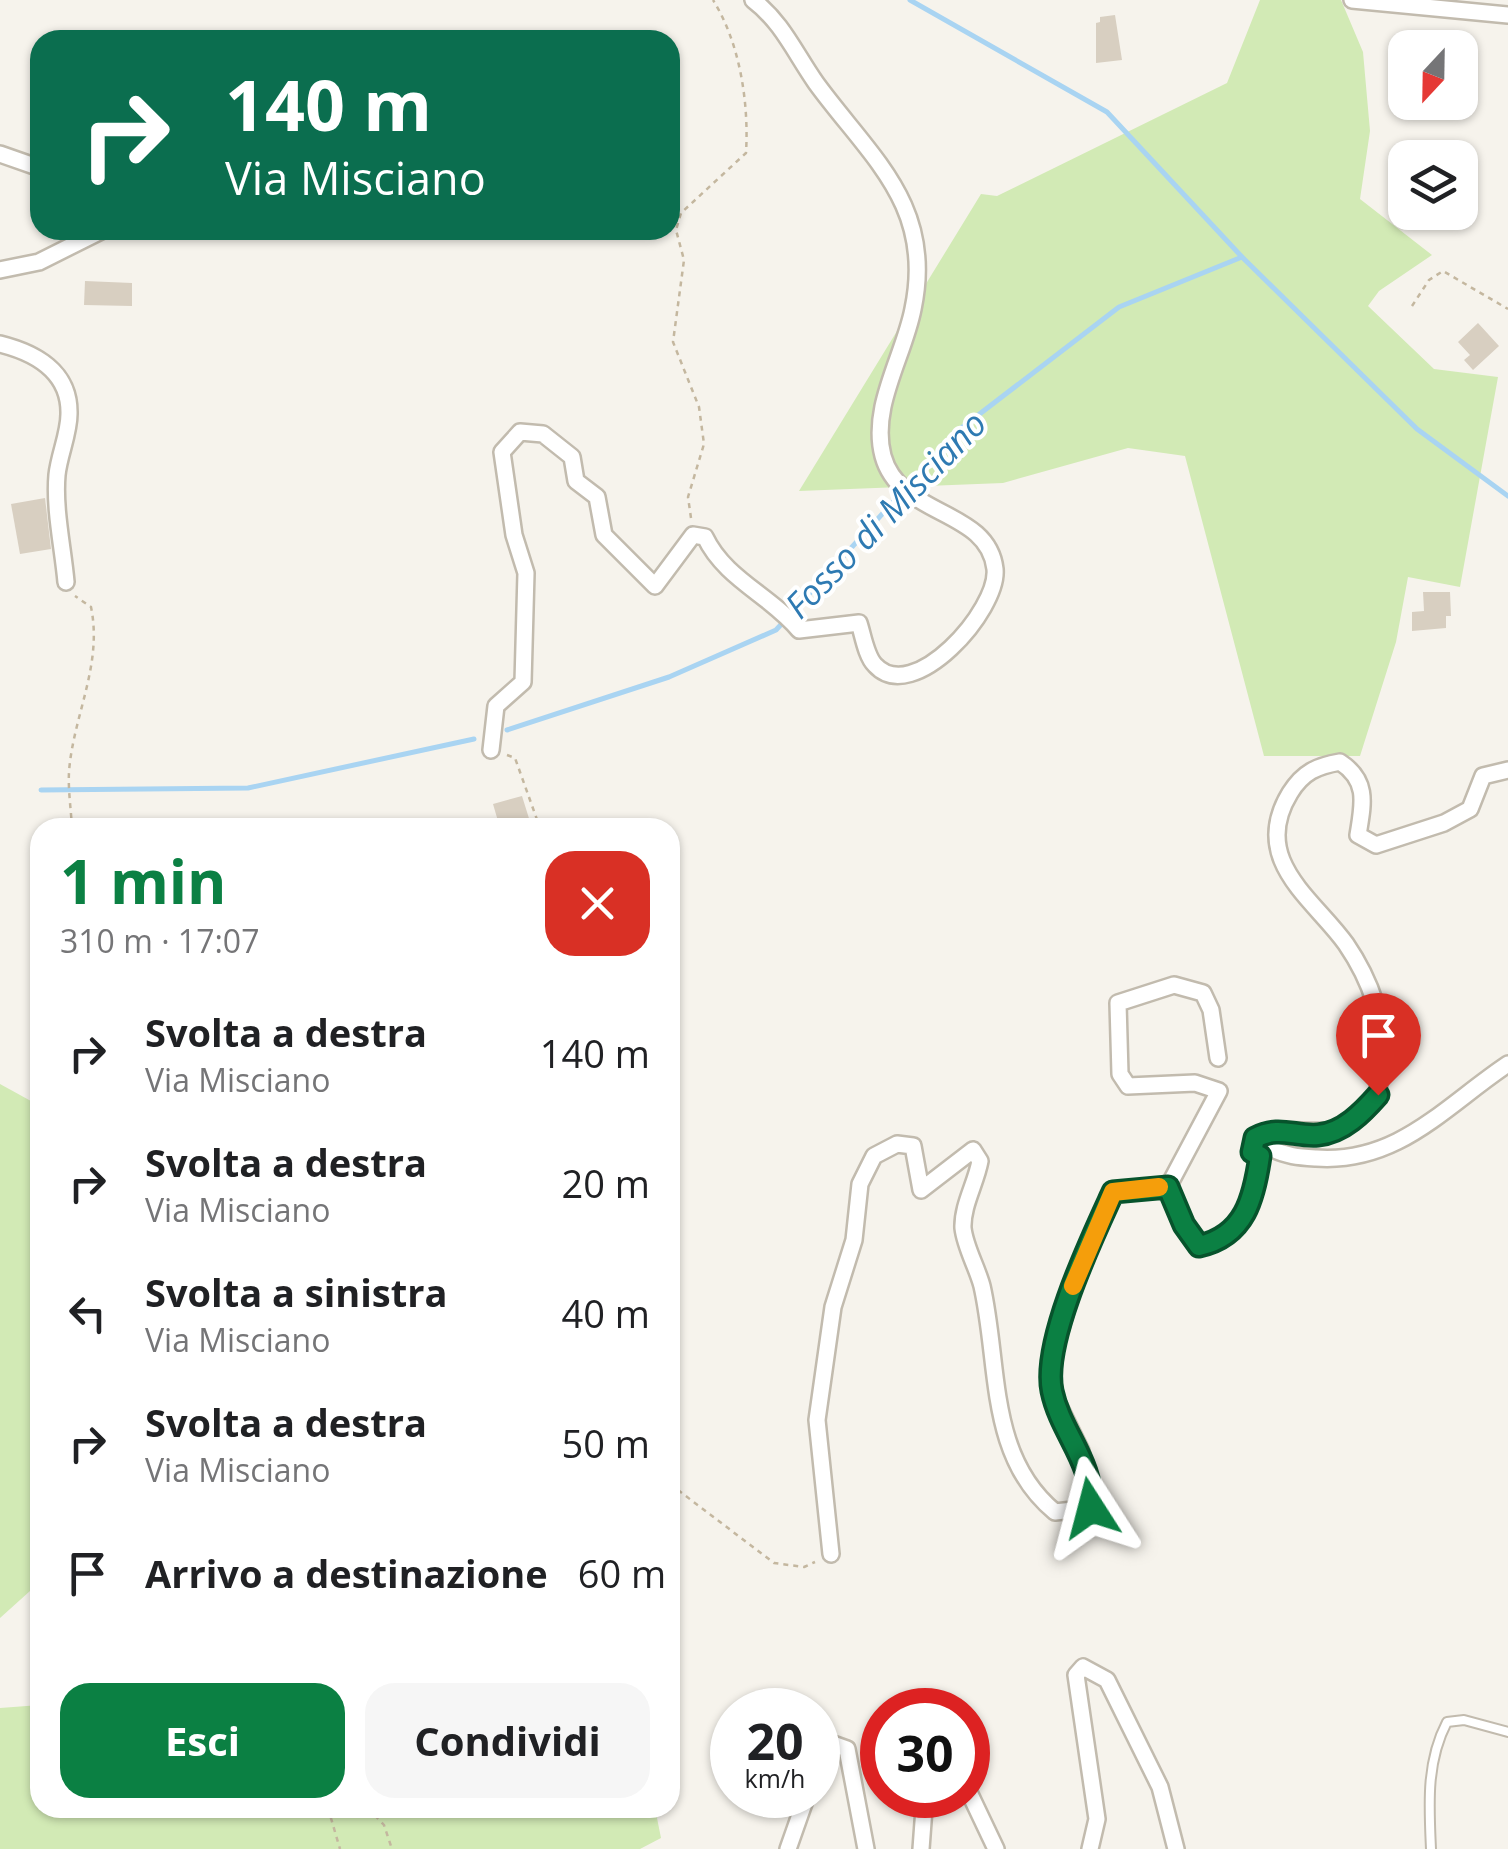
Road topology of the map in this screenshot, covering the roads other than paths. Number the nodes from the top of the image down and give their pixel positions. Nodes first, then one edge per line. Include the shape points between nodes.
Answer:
1 (752, 0) edge
2 (1352, 0) edge
3 (1449, 5) edge
4 (1508, 15) edge
5 (0, 154) edge
6 (30, 164) edge
7 (82, 240) edge
8 (0, 270) edge
9 (0, 344) edge
10 (66, 582) road end
11 (492, 750) road end
12 (1508, 770) edge
13 (1218, 1058) dead end
14 (1508, 1064) edge
15 (1260, 1156) junction
16 (1168, 1187) junction
17 (830, 1554) road end
18 (1508, 1732) edge
19 (840, 1746) edge
20 (799, 1818) edge
21 (923, 1818) edge
22 (981, 1818) edge
23 (788, 1849) edge
24 (866, 1849) edge
25 (921, 1849) edge
26 (996, 1849) edge
27 (1090, 1849) edge
28 (1176, 1849) edge
29 (1430, 1849) edge

1 - 11 street via 774,16 828,99 882,160 912,226 918,266 914,308 883,416 882,454 895,485 973,528 995,566 993,592 964,636 914,675 891,676 874,664 859,623 799,630 727,570 704,537 693,535 655,586 604,535 597,498 576,481 572,457 543,434 520,432 502,452 526,573 527,644 523,682 496,706
2 - 3 street
3 - 4 street
5 - 6 street
7 - 8 street via 39,262
9 - 10 street via 40,359 64,388 69,413 57,476
12 - 15 street via 1483,776 1470,808 1444,823 1376,844 1358,835 1364,794 1355,772 1340,762 1306,773 1292,791 1279,852 1303,899 1345,943 1362,974 1380,1017 1383,1062 1378,1095 1357,1119 1319,1136 1270,1130 1255,1138 1252,1152
13 - 16 street via 1203,993 1174,985 1118,1003 1120,1074 1128,1086 1195,1083 1219,1091
14 - 15 street via 1414,1134 1364,1158 1271,1148
15 - 16 street via 1243,1220 1219,1242 1199,1246
16 - 17 street via 1113,1192 1074,1283 1051,1362 1052,1392 1081,1451 1093,1516 1056,1512 1017,1469 1004,1429 982,1286 963,1229 980,1161 974,1150 922,1190 913,1146 897,1144 874,1156 860,1184 854,1240 839,1276 817,1420
18 - 29 lane via 1447,1722 1430,1775
19 - 24 street via 847,1749
20 - 23 street
21 - 25 street
22 - 26 street
27 - 28 street via 1097,1820 1076,1675 1083,1667 1107,1680 1160,1787

